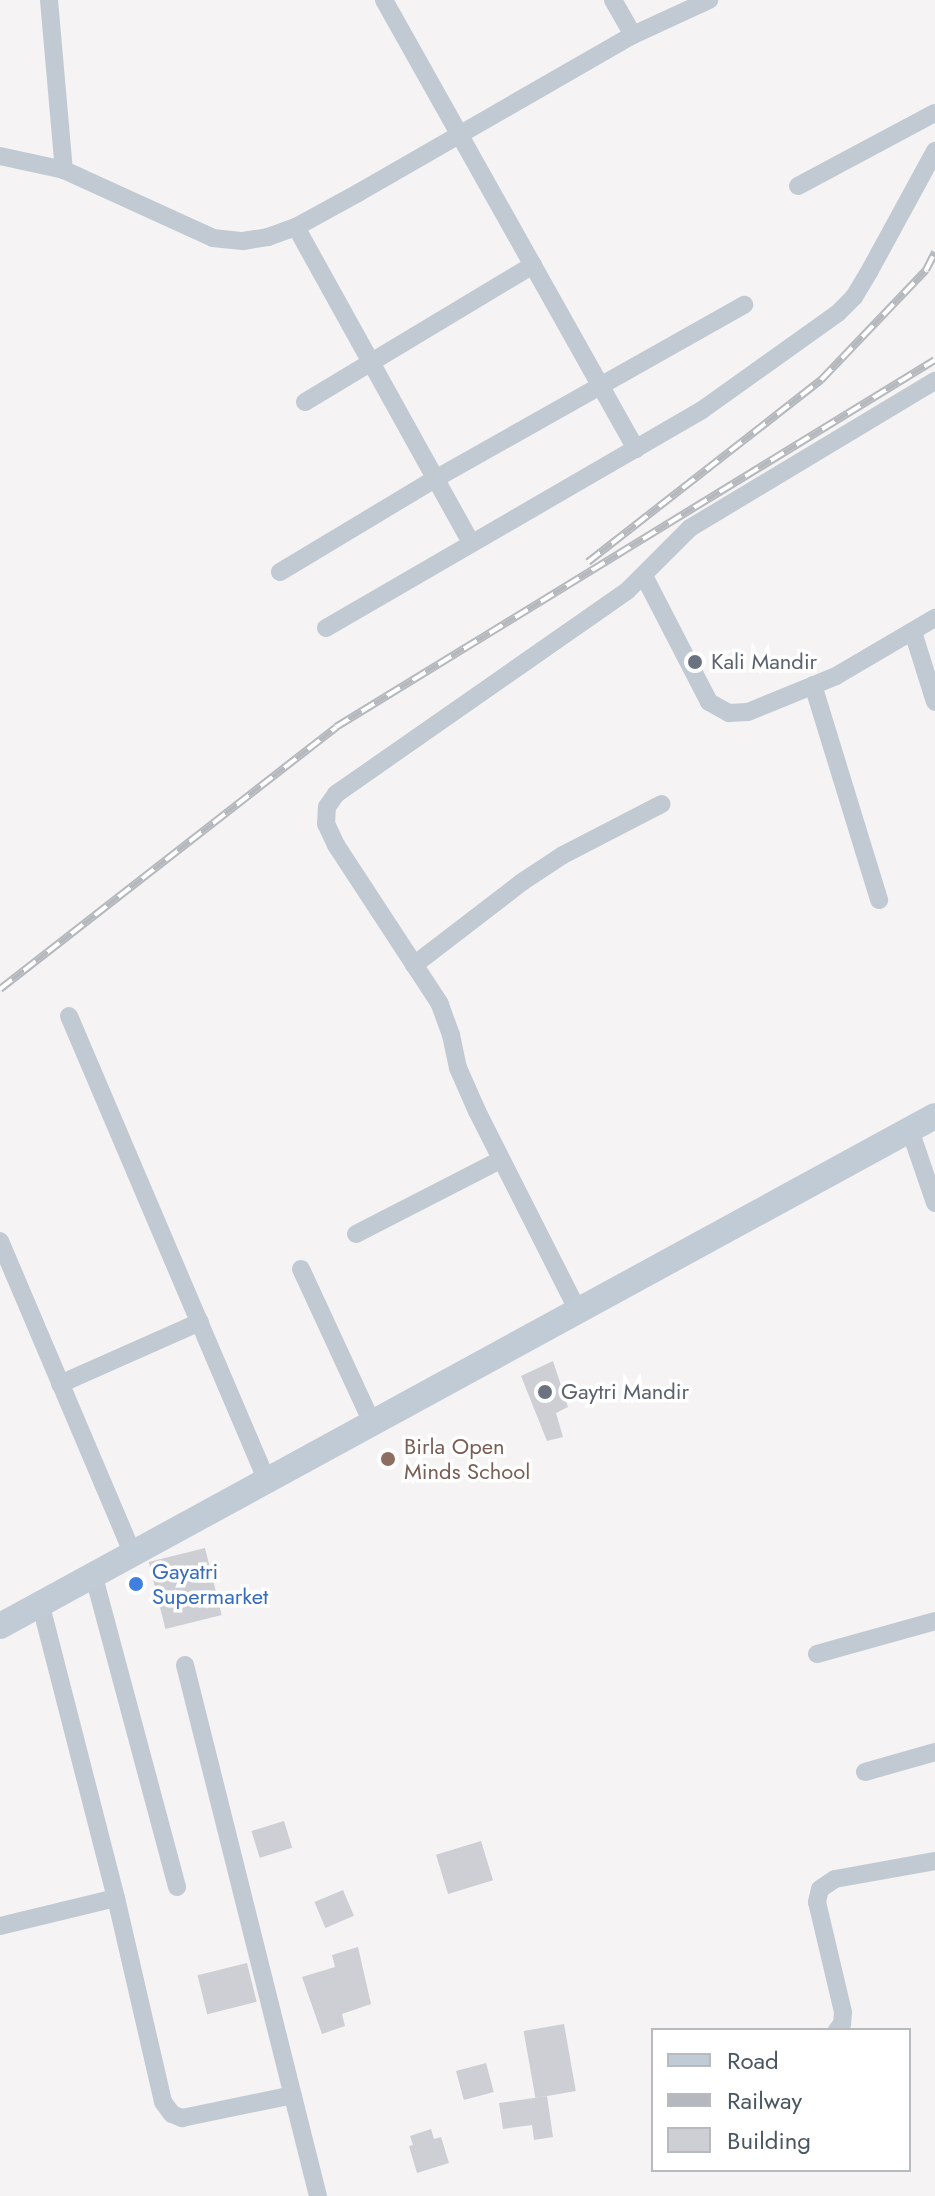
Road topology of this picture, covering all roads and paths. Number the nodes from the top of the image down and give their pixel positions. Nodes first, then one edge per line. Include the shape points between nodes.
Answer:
1 (49, 0) edge
2 (384, 0) edge
3 (613, 0) edge
4 (709, 0) edge
5 (633, 35) junction
6 (935, 113) edge
7 (459, 132) junction
8 (935, 151) edge
9 (0, 156) edge
10 (64, 170) junction
11 (798, 186) dead end
12 (296, 227) junction
13 (533, 265) junction
14 (744, 305) dead end
15 (369, 361) junction
16 (935, 381) edge
17 (600, 388) junction
18 (305, 402) dead end
19 (636, 449) junction
20 (435, 479) junction
21 (471, 543) junction
22 (280, 572) dead end
23 (644, 576) junction
24 (935, 618) edge
25 (326, 628) dead end
26 (913, 632) junction
27 (813, 685) junction
28 (935, 702) edge
29 (662, 804) dead end
30 (879, 900) dead end
31 (414, 965) junction
32 (69, 1016) dead end
33 (935, 1116) edge
34 (910, 1130) junction
35 (500, 1160) junction
36 (935, 1203) edge
37 (356, 1234) dead end
38 (0, 1241) edge
39 (301, 1269) dead end
40 (577, 1309) junction
41 (200, 1322) junction
42 (60, 1384) junction
43 (372, 1423) junction
44 (267, 1481) junction
45 (133, 1555) junction
46 (94, 1577) junction
47 (41, 1606) junction
48 (935, 1621) edge
49 (0, 1626) edge
50 (817, 1654) dead end
51 (185, 1665) dead end
52 (935, 1752) edge
53 (865, 1772) dead end
54 (935, 1861) edge
55 (177, 1887) dead end
56 (116, 1898) junction
57 (0, 1926) edge
58 (839, 2028) edge
59 (293, 2095) junction
60 (318, 2196) edge

1 - 10 street
2 - 7 street
3 - 5 street
4 - 5 street
5 - 7 street
6 - 11 street
7 - 12 street
7 - 13 street
8 - 19 street via 854,297 838,313 702,410
9 - 10 street
10 - 12 street via 213,238 243,241
12 - 15 street
13 - 15 street
13 - 17 street
14 - 17 street
15 - 18 street
15 - 20 street
16 - 23 street via 690,528
17 - 19 street
17 - 20 street
19 - 21 street
20 - 21 street
20 - 22 street
21 - 25 street
23 - 27 street via 709,702 719,709 748,712
23 - 31 street via 336,794 327,807 326,824 336,845
24 - 26 street
26 - 27 street
26 - 28 street
27 - 30 street
29 - 31 street via 563,855
31 - 35 street via 443,1011 458,1068
32 - 41 street
33 - 34 main road
34 - 36 street
34 - 40 main road
35 - 37 street
35 - 40 street
38 - 42 street
39 - 43 street
40 - 43 main road
41 - 42 street
41 - 44 street
42 - 45 street
43 - 44 main road
44 - 45 main road
45 - 46 main road
46 - 47 main road
46 - 55 street
47 - 49 main road
47 - 56 street
48 - 50 street
51 - 59 street
52 - 53 street
54 - 58 street via 835,1879 820,1889 817,1902 843,2012
56 - 57 street
56 - 59 street via 163,2102 172,2114 202,2116
59 - 60 street

